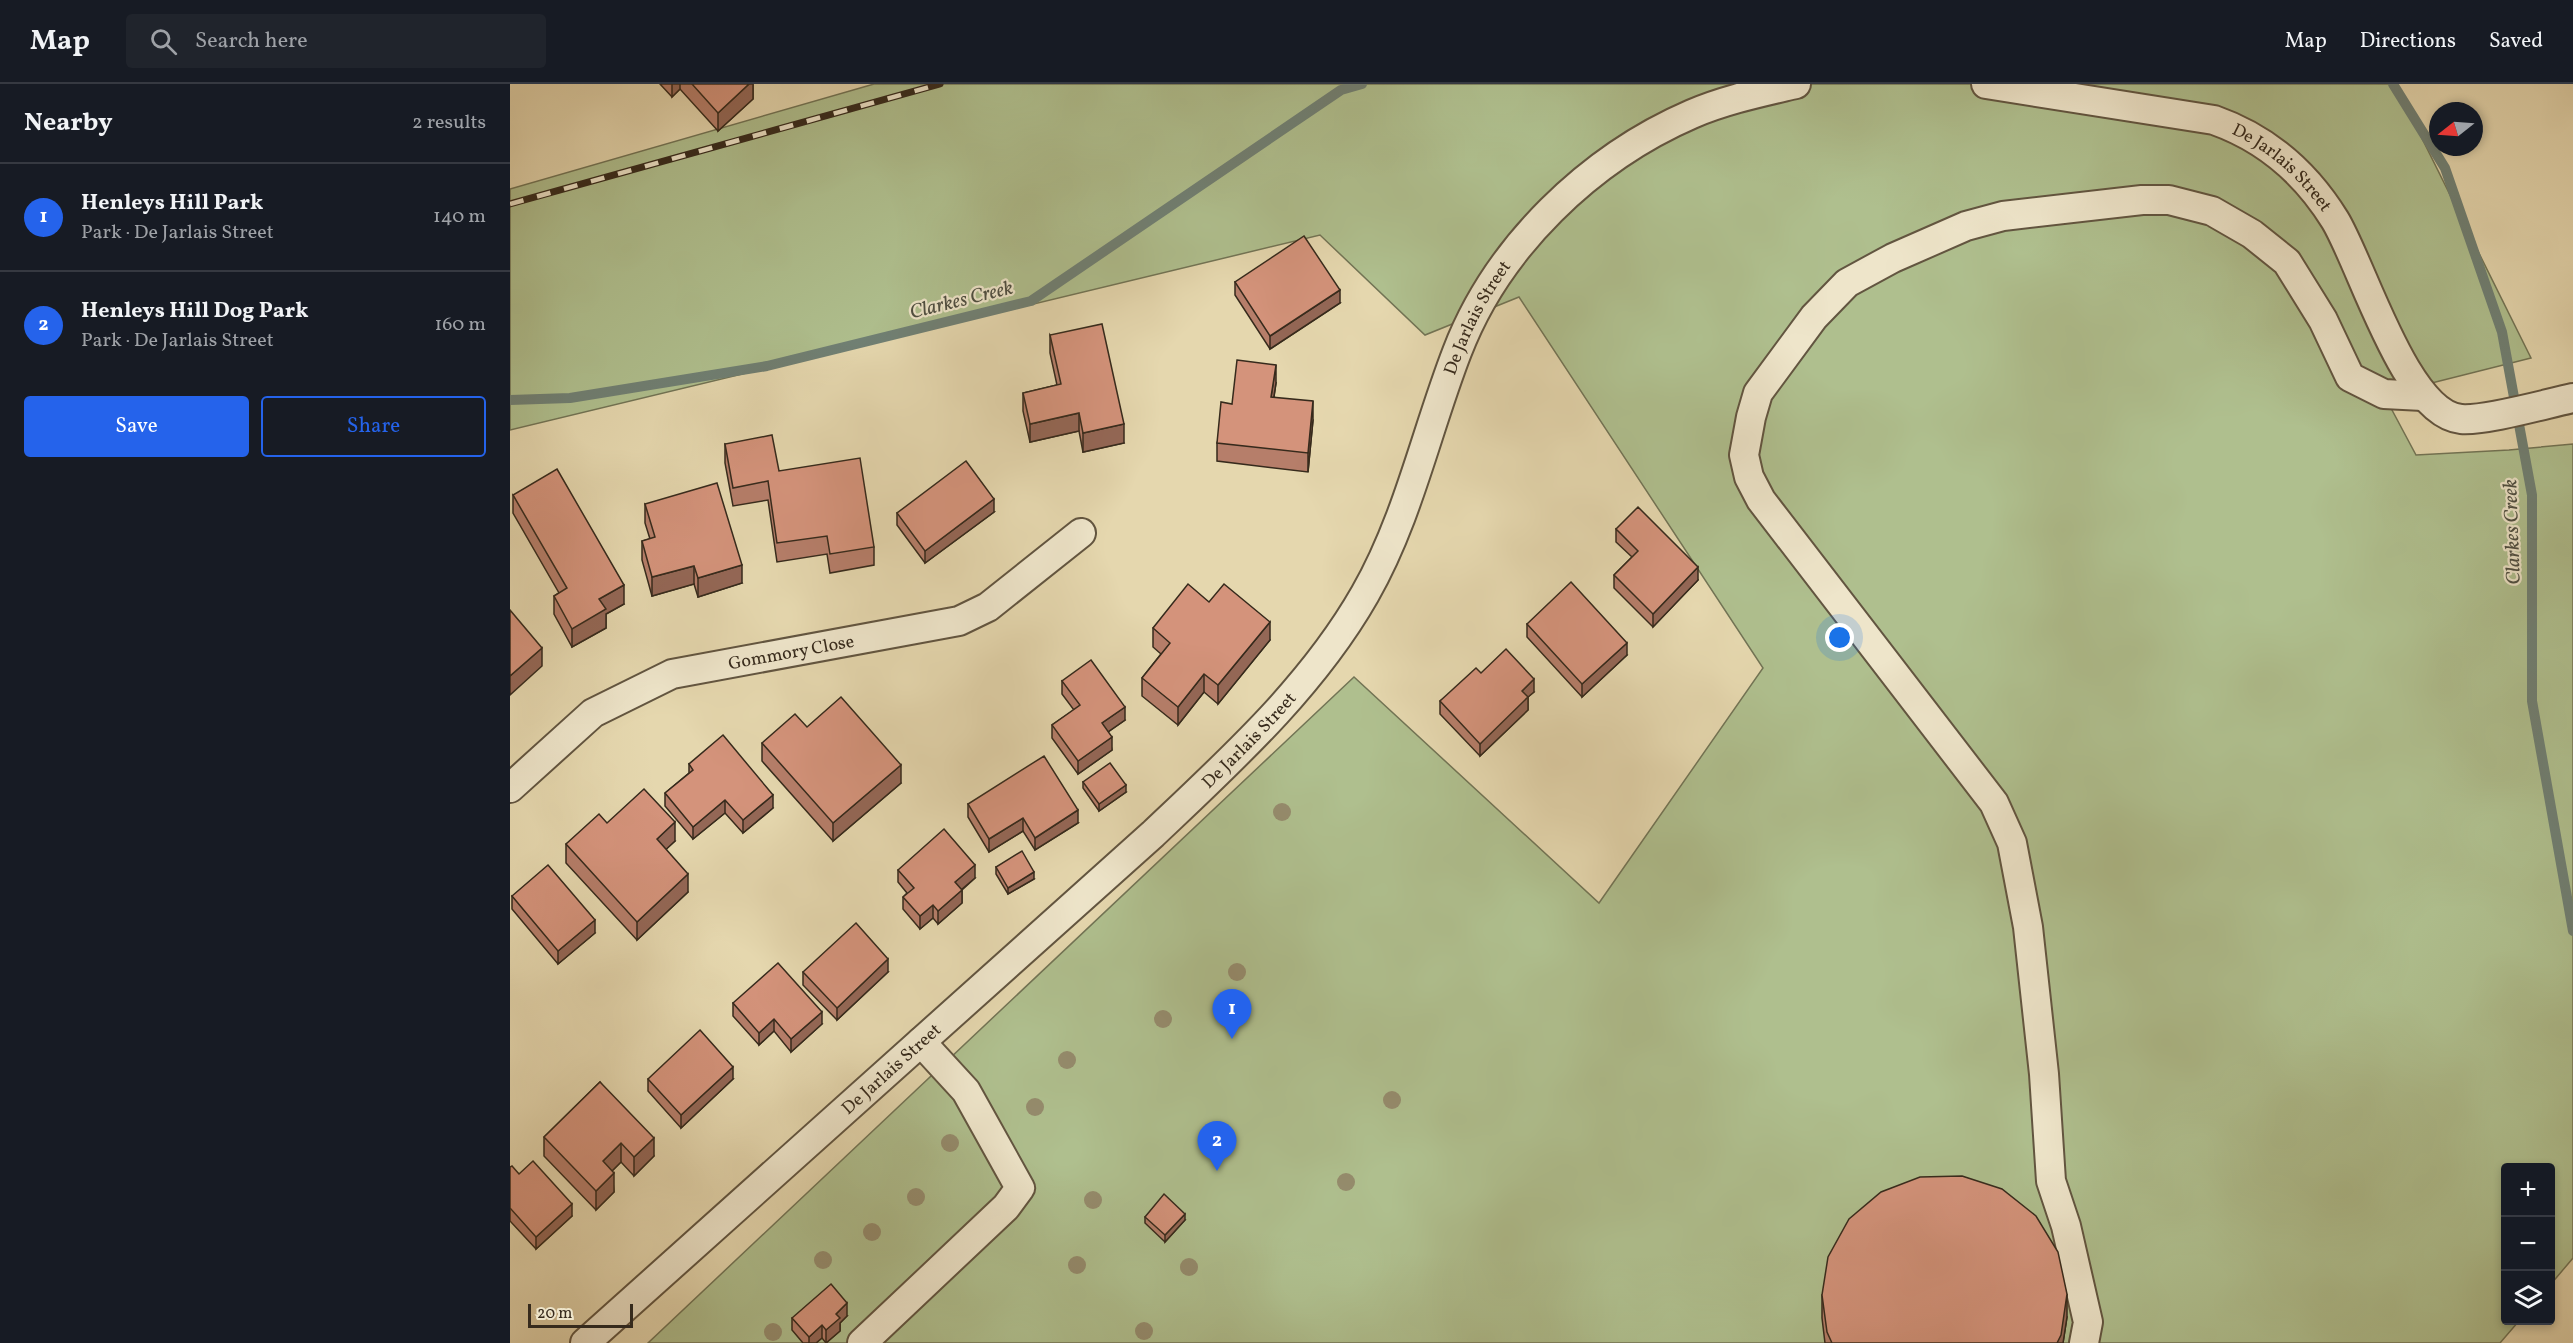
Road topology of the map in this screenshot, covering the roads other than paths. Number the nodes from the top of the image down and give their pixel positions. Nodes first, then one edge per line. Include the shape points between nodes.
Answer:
1 (1796, 84) edge
2 (1986, 84) edge
3 (2423, 396) junction
4 (2563, 400) edge
5 (1081, 533) dead end
6 (510, 788) edge
7 (921, 1042) junction
8 (585, 1343) edge
9 (862, 1343) edge
10 (2084, 1343) edge

1 - 7 street, De Jarlais Street via 1692,113 1604,164 1565,196 1516,250 1484,297 1458,348 1391,542 1365,594 1334,642 1292,695 1234,757
2 - 3 street, De Jarlais Street via 2214,120 2237,128 2277,152 2307,182 2334,219 2406,373
3 - 4 street, De Jarlais Street via 2440,410 2467,419
3 - 10 street via 2384,394 2350,377 2323,320 2287,262 2252,234 2196,206 2151,200 2004,216 1966,226 1893,258 1847,283 1814,318 1758,393 1744,455 1749,477 1761,500 1994,803 2012,843 2030,950 2051,1181 2066,1226 2088,1323
5 - 6 street, Gommory Close via 988,607 958,621 672,674 634,690 593,713
7 - 8 street, De Jarlais Street
7 - 9 street via 966,1091 1020,1188 1006,1207

